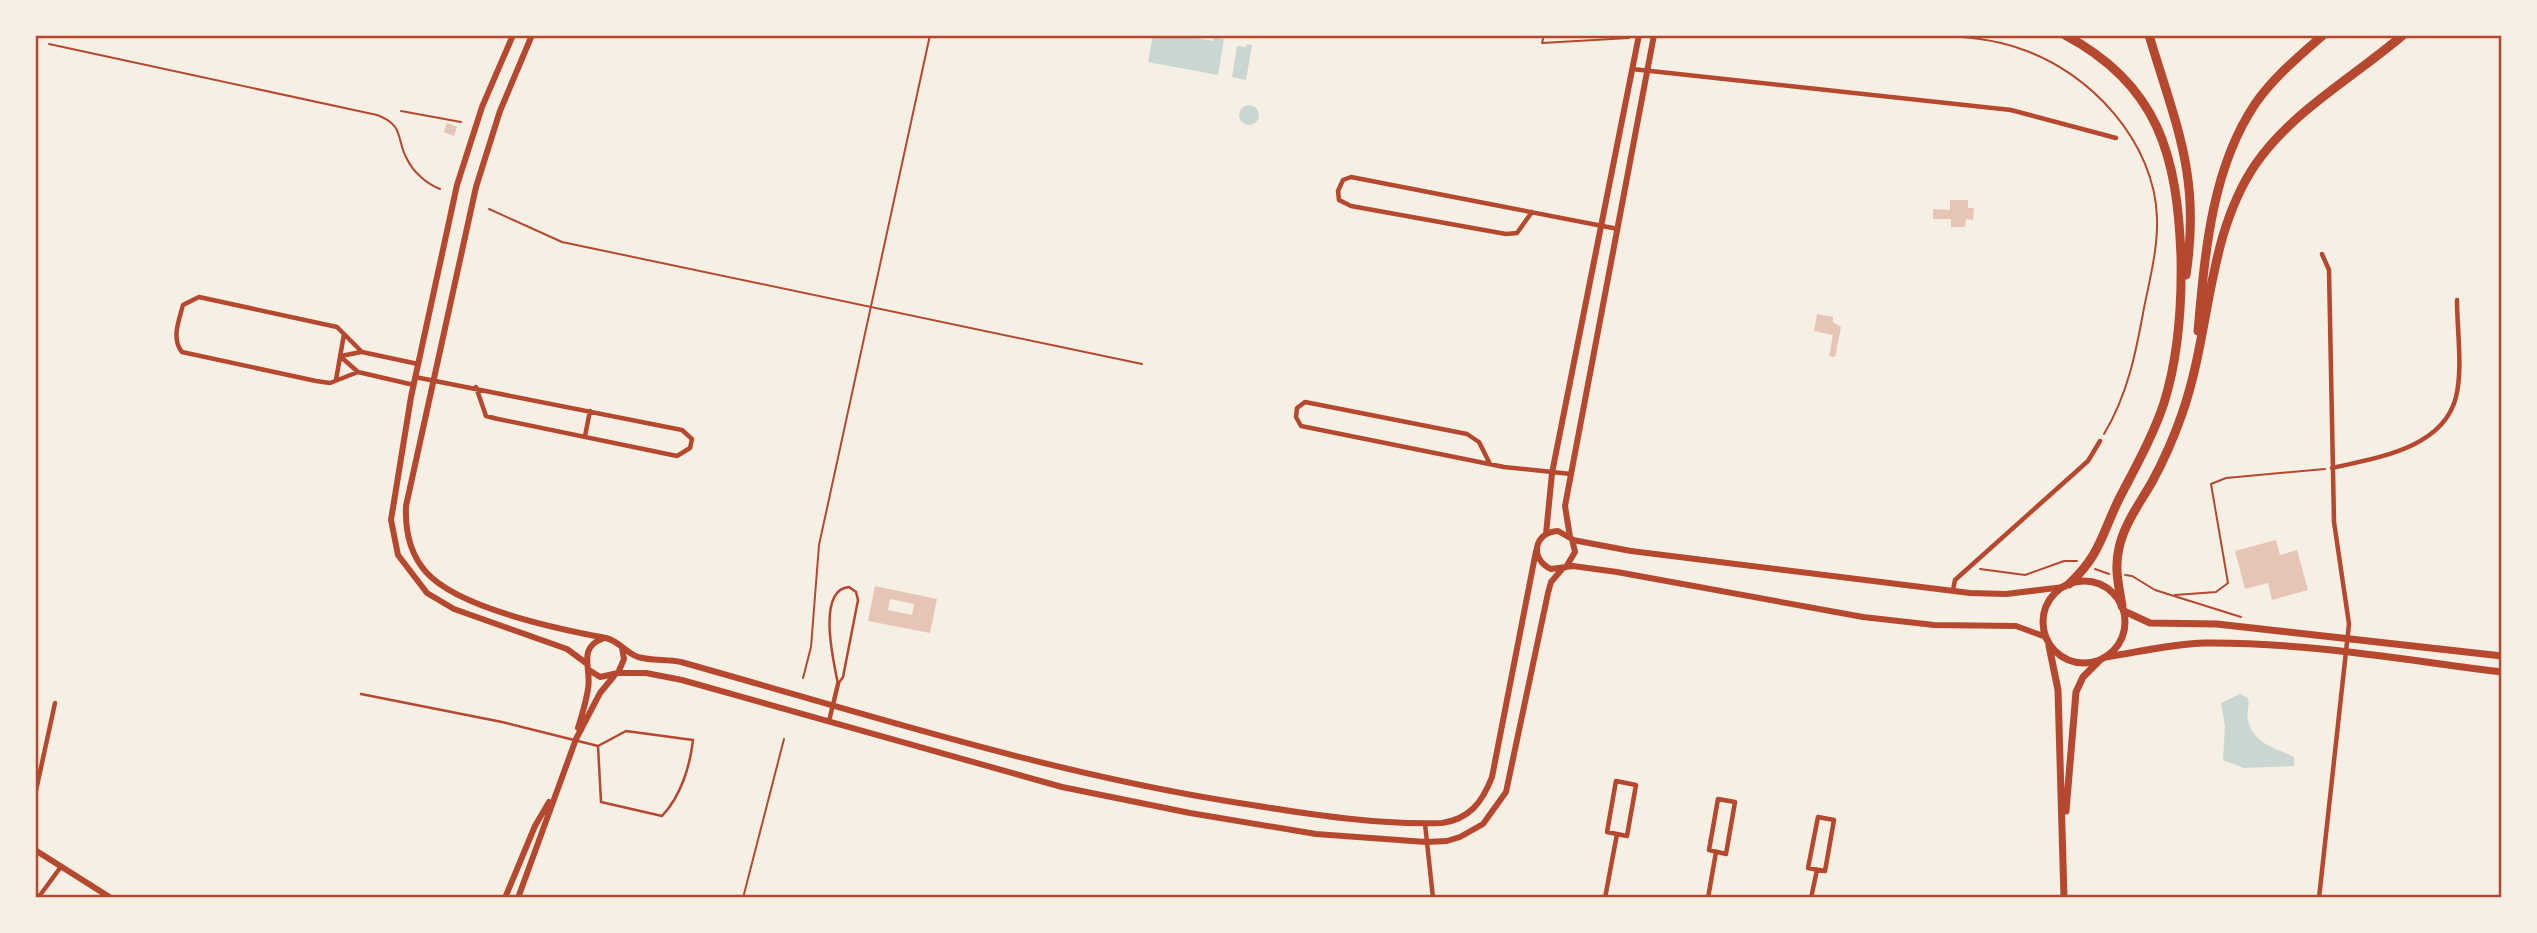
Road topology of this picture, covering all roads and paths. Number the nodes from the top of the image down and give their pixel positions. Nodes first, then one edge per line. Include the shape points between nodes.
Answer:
1 (513, 35) edge
2 (532, 35) edge
3 (930, 35) edge
4 (1544, 35) edge
5 (1639, 35) edge
6 (1654, 35) edge
7 (1937, 35) edge
8 (2065, 35) edge
9 (2149, 35) edge
10 (2323, 35) edge
11 (2403, 35) edge
12 (1629, 38) dead end
13 (49, 44) dead end
14 (1631, 69) junction
15 (1648, 72) junction
16 (401, 111) dead end
17 (461, 122) dead end
18 (2116, 138) dead end
19 (440, 189) dead end
20 (489, 209) dead end
21 (1532, 212) junction
22 (1600, 225) junction
23 (1619, 229) junction
24 (2322, 254) dead end
25 (2182, 300) junction
26 (2457, 300) dead end
27 (871, 308) junction
28 (344, 334) junction
29 (362, 352) junction
30 (341, 356) junction
31 (418, 364) junction
32 (1142, 364) dead end
33 (2195, 371) junction
34 (358, 372) junction
35 (336, 380) junction
36 (432, 380) junction
37 (414, 381) junction
38 (476, 387) junction
39 (590, 411) junction
40 (586, 436) junction
41 (2100, 441) joint
42 (1490, 464) junction
43 (2332, 468) junction
44 (1552, 473) junction
45 (1572, 474) junction
46 (1546, 534) junction
47 (1571, 538) junction
48 (1536, 551) junction
49 (1565, 568) junction
50 (2066, 586) junction
51 (1953, 590) junction
52 (2123, 609) junction
53 (2244, 618) dead end
54 (604, 638) junction
55 (2346, 639) junction
56 (2047, 640) junction
57 (622, 647) junction
58 (2345, 653) junction
59 (2502, 656) edge
60 (2103, 659) junction
61 (587, 666) junction
62 (2502, 672) edge
63 (616, 674) junction
64 (803, 678) dead end
65 (838, 684) junction
66 (361, 694) dead end
67 (55, 703) dead end
68 (833, 705) junction
69 (829, 721) junction
70 (576, 739) junction
71 (784, 739) dead end
72 (598, 746) junction
73 (554, 794) junction
74 (35, 795) edge
75 (1425, 824) junction
76 (1617, 834) junction
77 (2064, 840) junction
78 (1426, 842) junction
79 (35, 850) edge
80 (1716, 852) junction
81 (60, 868) junction
82 (1816, 870) junction
83 (38, 898) edge
84 (111, 898) edge
85 (505, 898) edge
86 (518, 898) edge
87 (743, 898) edge
88 (1433, 898) edge
89 (1605, 898) edge
90 (1708, 898) edge
91 (1811, 898) edge
92 (2064, 898) edge
93 (2319, 898) edge

1 - 31 street via 482,107 457,185
2 - 36 street via 500,111 476,187
3 - 27 path
4 - 12 path via 1542,43
5 - 14 street
6 - 15 street
7 - 41 path via 1993,41 2059,66 2110,110 2144,160 2157,218 2152,264 2128,386
8 - 25 highway via 2116,68 2141,97 2161,132 2176,182
9 - 25 highway via 2189,174 2191,226
10 - 33 highway via 2255,104 2230,155 2208,235
11 - 33 highway via 2286,130 2251,172 2233,203 2222,240
13 - 19 path via 377,115 398,130 406,159 429,185
14 - 15 street
14 - 22 street
15 - 18 street via 2011,110
15 - 23 street
16 - 17 path
20 - 27 path via 562,242
21 - 21 street via 1351,177 1343,180 1338,191 1339,200 1351,206 1506,234 1517,233
21 - 22 street
22 - 23 street
22 - 44 street
23 - 45 street
24 - 43 street via 2329,270
25 - 50 highway via 2171,373 2154,429 2093,560
26 - 43 street via 2457,394 2446,418 2412,446
27 - 32 path
27 - 64 path via 819,545 811,647
28 - 29 street
28 - 30 street
28 - 35 street via 337,327 199,297 183,305 176,340 182,352 316,381
29 - 30 street
29 - 31 street
30 - 34 street
30 - 35 street
31 - 37 street
33 - 52 highway via 2174,437 2120,542 2117,575
34 - 35 street
34 - 37 street
36 - 37 street
36 - 38 street
36 - 54 street via 406,506 407,533 424,570 451,590 494,609
37 - 61 street via 391,503 394,544 403,565 437,600 567,649
38 - 39 street
38 - 40 street via 486,416
39 - 40 street
39 - 40 street via 682,430 692,439 690,448 677,456
41 - 51 street via 2088,461 1955,580
42 - 42 street via 1301,425 1297,408 1305,402 1467,433 1479,442
42 - 44 street
43 - 53 path via 2226,478 2211,484 2228,583 2216,592 2174,596
43 - 55 street via 2336,546 2349,624
44 - 45 street
44 - 46 street
45 - 47 street via 1564,513
46 - 47 street via 1558,531
46 - 48 street
47 - 49 street via 1574,556
47 - 51 street via 1619,550
48 - 49 street via 1547,568
48 - 75 street via 1520,646 1486,793 1463,817
49 - 56 street via 1657,578 1884,621 2016,626
49 - 78 street via 1551,582 1509,780 1500,803 1472,832
50 - 51 street via 2006,594
50 - 52 main road via 2086,582 2102,586
50 - 56 main road via 2045,609
52 - 55 main road via 2150,623 2217,624
52 - 60 main road via 2122,637
54 - 57 street
54 - 61 street via 589,648
55 - 58 street
55 - 59 main road
56 - 60 main road via 2056,653 2074,662
56 - 77 main road via 2058,690
57 - 63 street via 624,659
57 - 68 street via 641,658 681,662
58 - 60 main road via 2204,643
58 - 62 main road
58 - 93 street
60 - 77 main road via 2083,677 2075,698
61 - 63 street via 600,677
61 - 70 street via 588,689
63 - 69 street via 661,675
63 - 70 street via 600,693
65 - 65 lane via 858,600 849,587 838,591 832,602 829,627
65 - 68 street
66 - 70 lane
67 - 74 street
68 - 69 street
68 - 75 street via 1034,762 1193,796 1305,814
69 - 78 street via 1025,777 1190,813 1316,834
70 - 72 lane
70 - 73 street
71 - 87 path
72 - 72 lane via 626,731 693,740 676,797 662,816 601,802
73 - 85 street
73 - 86 street
75 - 78 street
76 - 76 street via 1627,836 1636,785 1616,781 1607,832
76 - 89 street
77 - 92 main road
78 - 88 street
79 - 81 street
80 - 80 street via 1726,854 1735,802 1718,799 1709,850
80 - 90 street
81 - 83 street
81 - 84 street
82 - 82 street via 1825,871 1834,820 1818,817 1808,868
82 - 91 street

